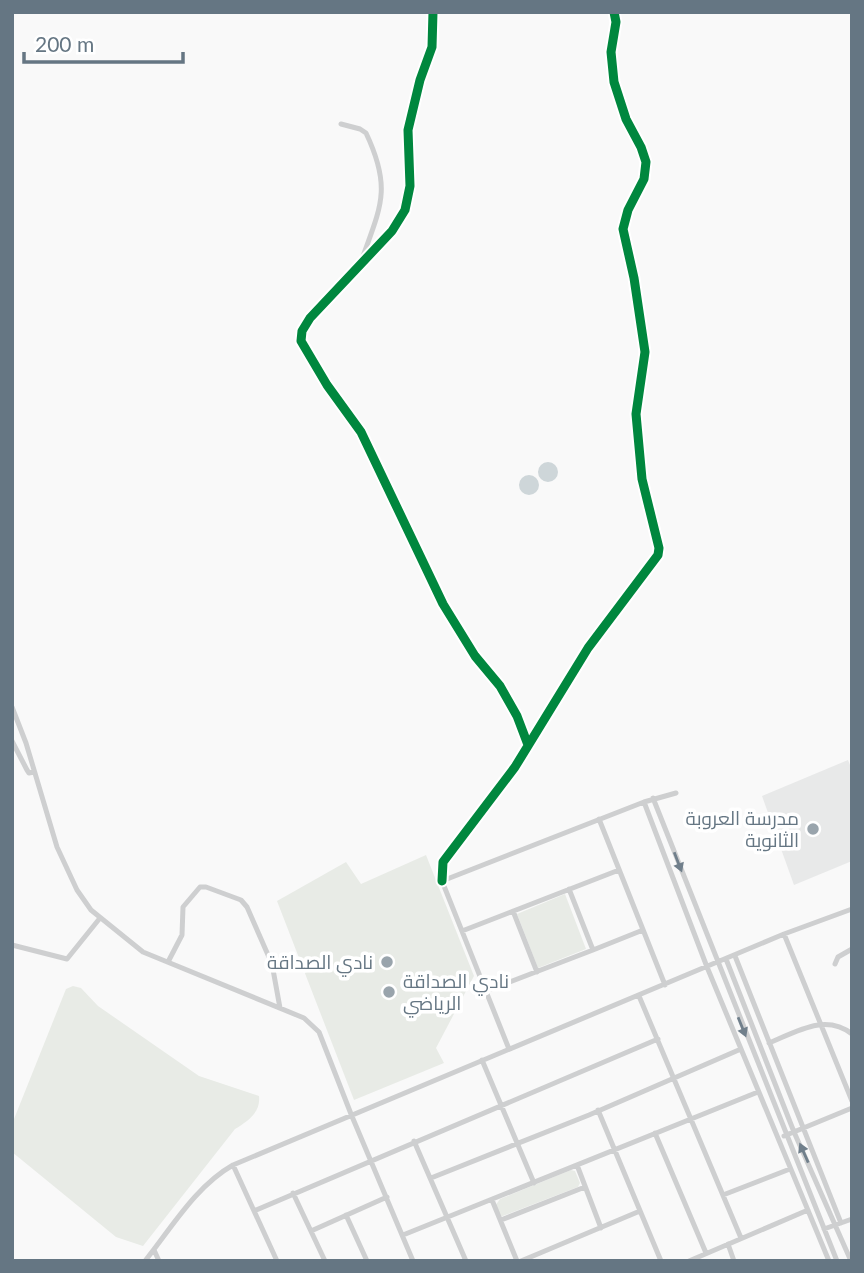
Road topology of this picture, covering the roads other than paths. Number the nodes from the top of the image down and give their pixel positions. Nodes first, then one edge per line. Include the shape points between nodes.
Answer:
1 (433, 12) edge
2 (614, 12) edge
3 (341, 124) dead end
4 (360, 262) junction
5 (12, 707) edge
6 (12, 741) edge
7 (528, 745) junction
8 (34, 772) junction
9 (676, 793) dead end
10 (653, 798) junction
11 (644, 802) junction
12 (599, 819) junction
13 (619, 870) junction
14 (442, 881) junction
15 (569, 889) junction
16 (852, 909) edge
17 (513, 911) junction
18 (100, 918) junction
19 (643, 930) junction
20 (462, 931) junction
21 (784, 934) junction
22 (12, 945) edge
23 (852, 949) edge
24 (593, 950) junction
25 (735, 956) junction
26 (726, 959) junction
27 (168, 962) junction
28 (717, 963) junction
29 (835, 964) dead end
30 (708, 967) junction
31 (537, 972) junction
32 (665, 985) junction
33 (486, 991) junction
34 (639, 996) junction
35 (280, 1008) junction
36 (819, 1023) junction
37 (852, 1034) edge
38 (657, 1039) junction
39 (769, 1043) junction
40 (509, 1049) junction
41 (741, 1049) junction
42 (482, 1060) junction
43 (673, 1078) junction
44 (758, 1092) junction
45 (852, 1101) edge
46 (502, 1105) junction
47 (852, 1108) edge
48 (598, 1110) junction
49 (351, 1114) junction
50 (690, 1118) junction
51 (802, 1129) junction
52 (794, 1132) junction
53 (655, 1133) junction
54 (785, 1136) junction
55 (778, 1139) junction
56 (414, 1142) junction
57 (518, 1142) junction
58 (615, 1150) junction
59 (371, 1160) junction
60 (233, 1165) junction
61 (577, 1166) junction
62 (790, 1168) junction
63 (431, 1178) junction
64 (534, 1183) junction
65 (585, 1187) junction
66 (293, 1193) junction
67 (723, 1195) junction
68 (387, 1198) junction
69 (492, 1200) junction
70 (808, 1210) junction
71 (254, 1211) junction
72 (640, 1211) junction
73 (346, 1215) junction
74 (448, 1218) junction
75 (852, 1219) edge
76 (501, 1220) junction
77 (838, 1224) junction
78 (601, 1228) junction
79 (824, 1229) junction
80 (312, 1231) junction
81 (402, 1235) junction
82 (741, 1238) junction
83 (728, 1244) junction
84 (154, 1250) junction
85 (706, 1253) junction
86 (835, 1258) edge
87 (660, 1259) edge
88 (828, 1259) edge
89 (276, 1260) edge
90 (145, 1261) edge
91 (159, 1261) edge
92 (325, 1261) edge
93 (367, 1261) edge
94 (413, 1261) edge
95 (466, 1261) edge
96 (519, 1261) edge
97 (650, 1261) edge
98 (689, 1261) edge
99 (734, 1261) edge
100 (820, 1261) edge
101 (851, 1261) edge

1 - 4 street via 432,47 419,79 408,130 408,200 392,231
2 - 7 street via 614,82 646,162 644,179 623,229 645,352 636,414 641,469 659,552 588,648
3 - 4 street via 366,133 382,181 379,208
4 - 7 street via 310,318 301,344 361,432 443,604 500,686
5 - 8 street
6 - 8 street via 29,773
7 - 14 street via 443,862
8 - 18 street via 65,868
9 - 10 street
10 - 11 street
10 -> 28 street
11 - 12 street
11 - 30 street
12 - 13 street
12 - 14 street
13 - 15 street
13 - 19 street
14 - 20 street
15 - 17 street
15 - 24 street
16 - 21 street
17 - 20 street
17 - 31 street
18 - 22 street via 67,959
18 - 27 street via 143,952
19 - 24 street
19 - 32 street
20 - 33 street
21 - 25 street
21 - 36 street
23 - 29 street
24 - 31 street
25 - 26 street
25 - 39 street
26 - 28 street
26 - 52 street
27 - 35 street
27 - 35 street via 181,934 183,907 200,887 241,900 272,964
28 - 30 street
28 -> 54 street
30 - 32 street
30 - 41 street
31 - 33 street
32 - 34 street
33 - 40 street
34 - 38 street
34 - 40 street
35 - 49 street via 304,1018 319,1032
36 - 37 street
36 - 39 street
36 - 45 street
38 - 43 street
38 - 46 street
39 - 51 street
40 - 42 street
41 - 43 street
41 - 44 street
42 - 46 street
42 - 49 street
43 - 48 street
43 - 50 street
44 - 50 street
44 - 55 street
46 - 56 street
46 - 57 street
47 - 51 street
48 - 57 street
48 - 58 street
49 - 59 street
49 - 60 street
50 - 53 street
50 - 67 street
51 - 52 street
51 - 77 street
52 - 54 street
77 -> 52 street
53 - 58 street
53 - 85 street
54 - 55 street
54 - 79 street
55 - 62 street
56 - 59 street
56 - 63 street
57 - 63 street
57 - 64 street
58 - 61 street
58 - 72 street
59 - 66 street
59 - 68 street
60 - 71 street
60 - 84 street via 204,1187
61 - 64 street
61 - 65 street
62 - 67 street
62 - 70 street
63 - 74 street
64 - 69 street
65 - 76 street
65 - 78 street
66 - 71 street
66 - 80 street
67 - 82 street
68 - 73 street
68 - 81 street
69 - 74 street
69 - 76 street
70 - 82 street
70 - 88 street
71 - 89 street
72 - 78 street
72 - 87 street
73 - 80 street
73 - 93 street
74 - 81 street
74 - 95 street
75 - 77 street
76 - 96 street
77 - 79 street
77 - 101 street
78 - 96 street
79 - 86 street
80 - 92 street
81 - 94 street
82 - 83 street
83 - 85 street
83 - 99 street
84 - 90 street
84 - 91 street
85 - 98 street
86 - 88 street
87 - 97 street
88 - 100 street

